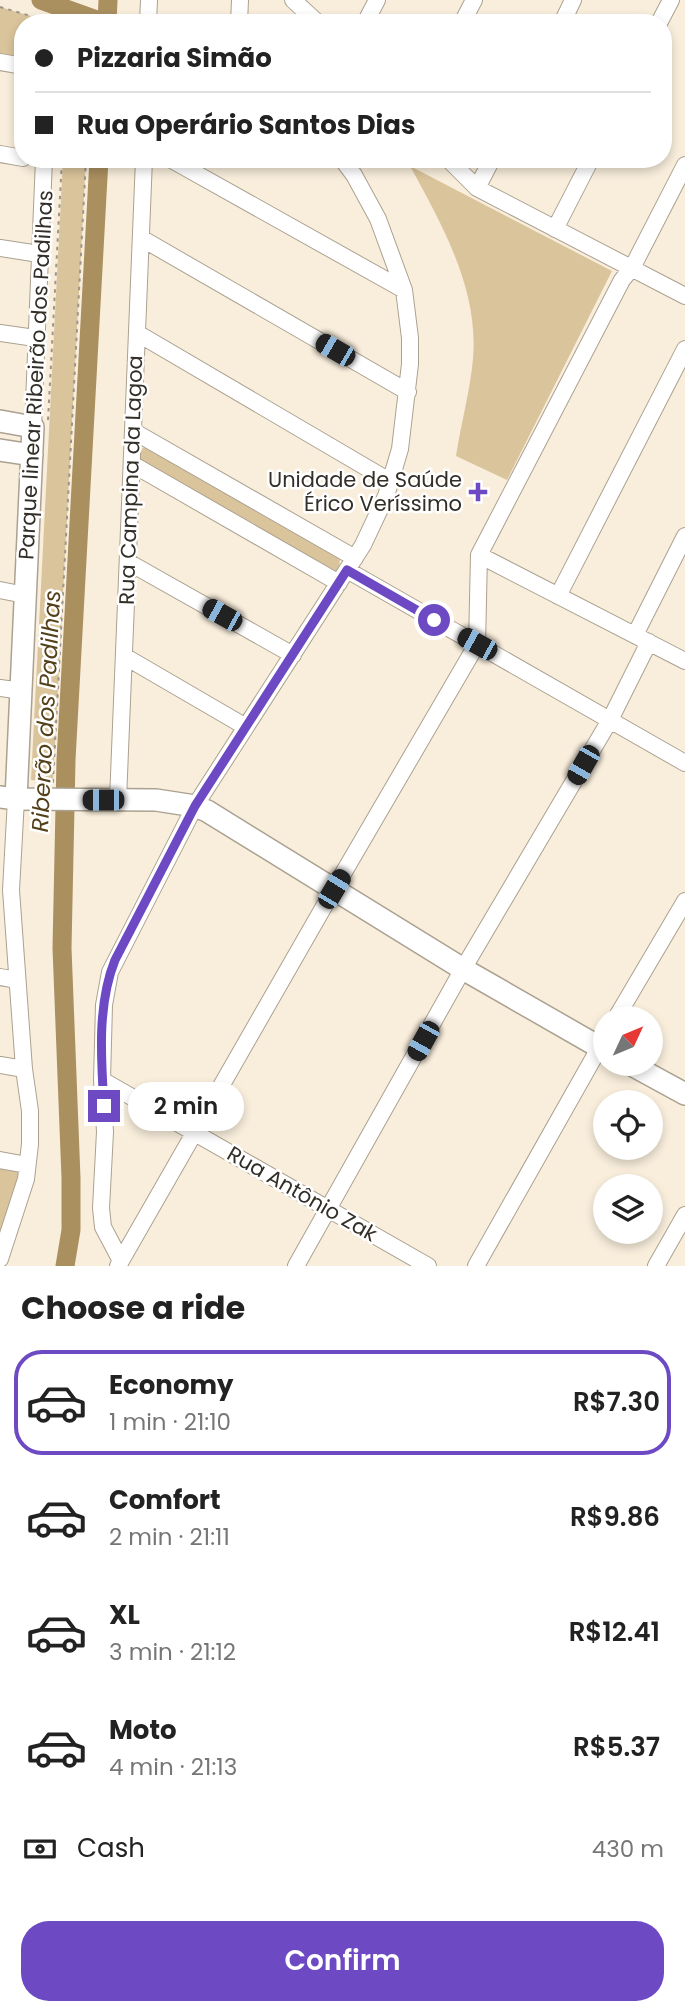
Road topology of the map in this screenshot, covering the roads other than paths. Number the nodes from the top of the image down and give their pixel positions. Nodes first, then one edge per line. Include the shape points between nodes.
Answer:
1 (293, 0) edge
2 (308, 14) edge
3 (685, 165) edge
4 (44, 168) edge
5 (144, 168) edge
6 (186, 168) edge
7 (348, 168) edge
8 (457, 168) edge
9 (487, 168) edge
10 (586, 168) edge
11 (477, 188) junction
12 (679, 193) edge
13 (555, 229) junction
14 (141, 238) junction
15 (0, 248) edge
16 (39, 254) junction
17 (632, 268) junction
18 (404, 290) junction
19 (685, 296) edge
20 (0, 333) edge
21 (137, 333) junction
22 (35, 338) junction
23 (685, 349) edge
24 (408, 392) junction
25 (0, 421) edge
26 (40, 425) junction
27 (133, 430) junction
28 (0, 450) edge
29 (32, 455) junction
30 (132, 464) junction
31 (391, 482) junction
32 (685, 536) edge
33 (480, 555) junction
34 (128, 562) junction
35 (347, 571) junction
36 (0, 590) edge
37 (24, 595) junction
38 (558, 596) junction
39 (642, 638) junction
40 (477, 644) junction
41 (293, 655) junction
42 (124, 656) junction
43 (685, 661) edge
44 (0, 688) edge
45 (22, 691) junction
46 (610, 720) junction
47 (247, 727) junction
48 (685, 763) edge
49 (8, 794) edge
50 (118, 800) junction
51 (195, 806) junction
52 (6, 889) edge
53 (334, 889) junction
54 (685, 901) edge
55 (463, 969) junction
56 (0, 977) edge
57 (18, 980) junction
58 (623, 1006) edge
59 (593, 1039) edge
60 (593, 1061) edge
61 (0, 1065) edge
62 (24, 1069) junction
63 (652, 1076) edge
64 (102, 1080) junction
65 (685, 1094) edge
66 (195, 1133) junction
67 (0, 1160) edge
68 (27, 1165) junction
69 (328, 1209) junction
70 (685, 1215) edge
71 (0, 1259) edge
72 (120, 1264) edge
73 (296, 1266) edge
74 (428, 1266) edge
75 (476, 1266) edge
76 (656, 1266) edge

1 - 2 street
3 - 12 street
4 - 16 street
5 - 14 street, Rua Campina da Lagoa
6 - 18 street
7 - 18 street via 378,219
8 - 11 street
9 - 11 street
10 - 13 street
11 - 13 street
12 - 17 street
13 - 17 street
14 - 21 street, Rua Campina da Lagoa
14 - 24 street
15 - 16 street
16 - 22 street
17 - 19 street
17 - 33 street
18 - 24 street via 410,338
20 - 22 street
21 - 27 street, Rua Campina da Lagoa
21 - 31 street
22 - 26 street
23 - 38 street
24 - 31 street
25 - 26 main road
26 - 29 main road
27 - 30 street, Rua Campina da Lagoa
27 - 35 street
28 - 29 main road
29 - 37 main road
30 - 34 street, Rua Campina da Lagoa
30 - 35 street
31 - 35 street
32 - 39 street
33 - 38 street
33 - 40 street
34 - 41 street
34 - 42 street, Rua Campina da Lagoa
35 - 40 street
35 - 41 street
36 - 37 street
37 - 45 main road
38 - 39 street
39 - 43 street
39 - 46 street
40 - 46 street
40 - 53 street
41 - 47 street
42 - 47 street
42 - 50 street, Rua Campina da Lagoa
44 - 45 street
45 - 49 main road
46 - 48 street
46 - 55 street
47 - 51 street
49 - 50 main road via 42,791 88,800
49 - 52 street
50 - 51 main road
51 - 53 main road
51 - 64 street via 110,972 104,1005
52 - 57 street
53 - 55 main road
53 - 66 street
54 - 58 street
55 - 59 main road
55 - 69 street
56 - 57 street
57 - 62 street
60 - 75 street
61 - 62 street
62 - 68 street via 30,1111
63 - 65 main road
64 - 66 street, Rua Antônio Zak
64 - 72 street via 101,1217
66 - 69 street, Rua Antônio Zak
66 - 72 street
67 - 68 street
68 - 71 street
69 - 73 street
69 - 74 street, Rua Antônio Zak
70 - 76 street

